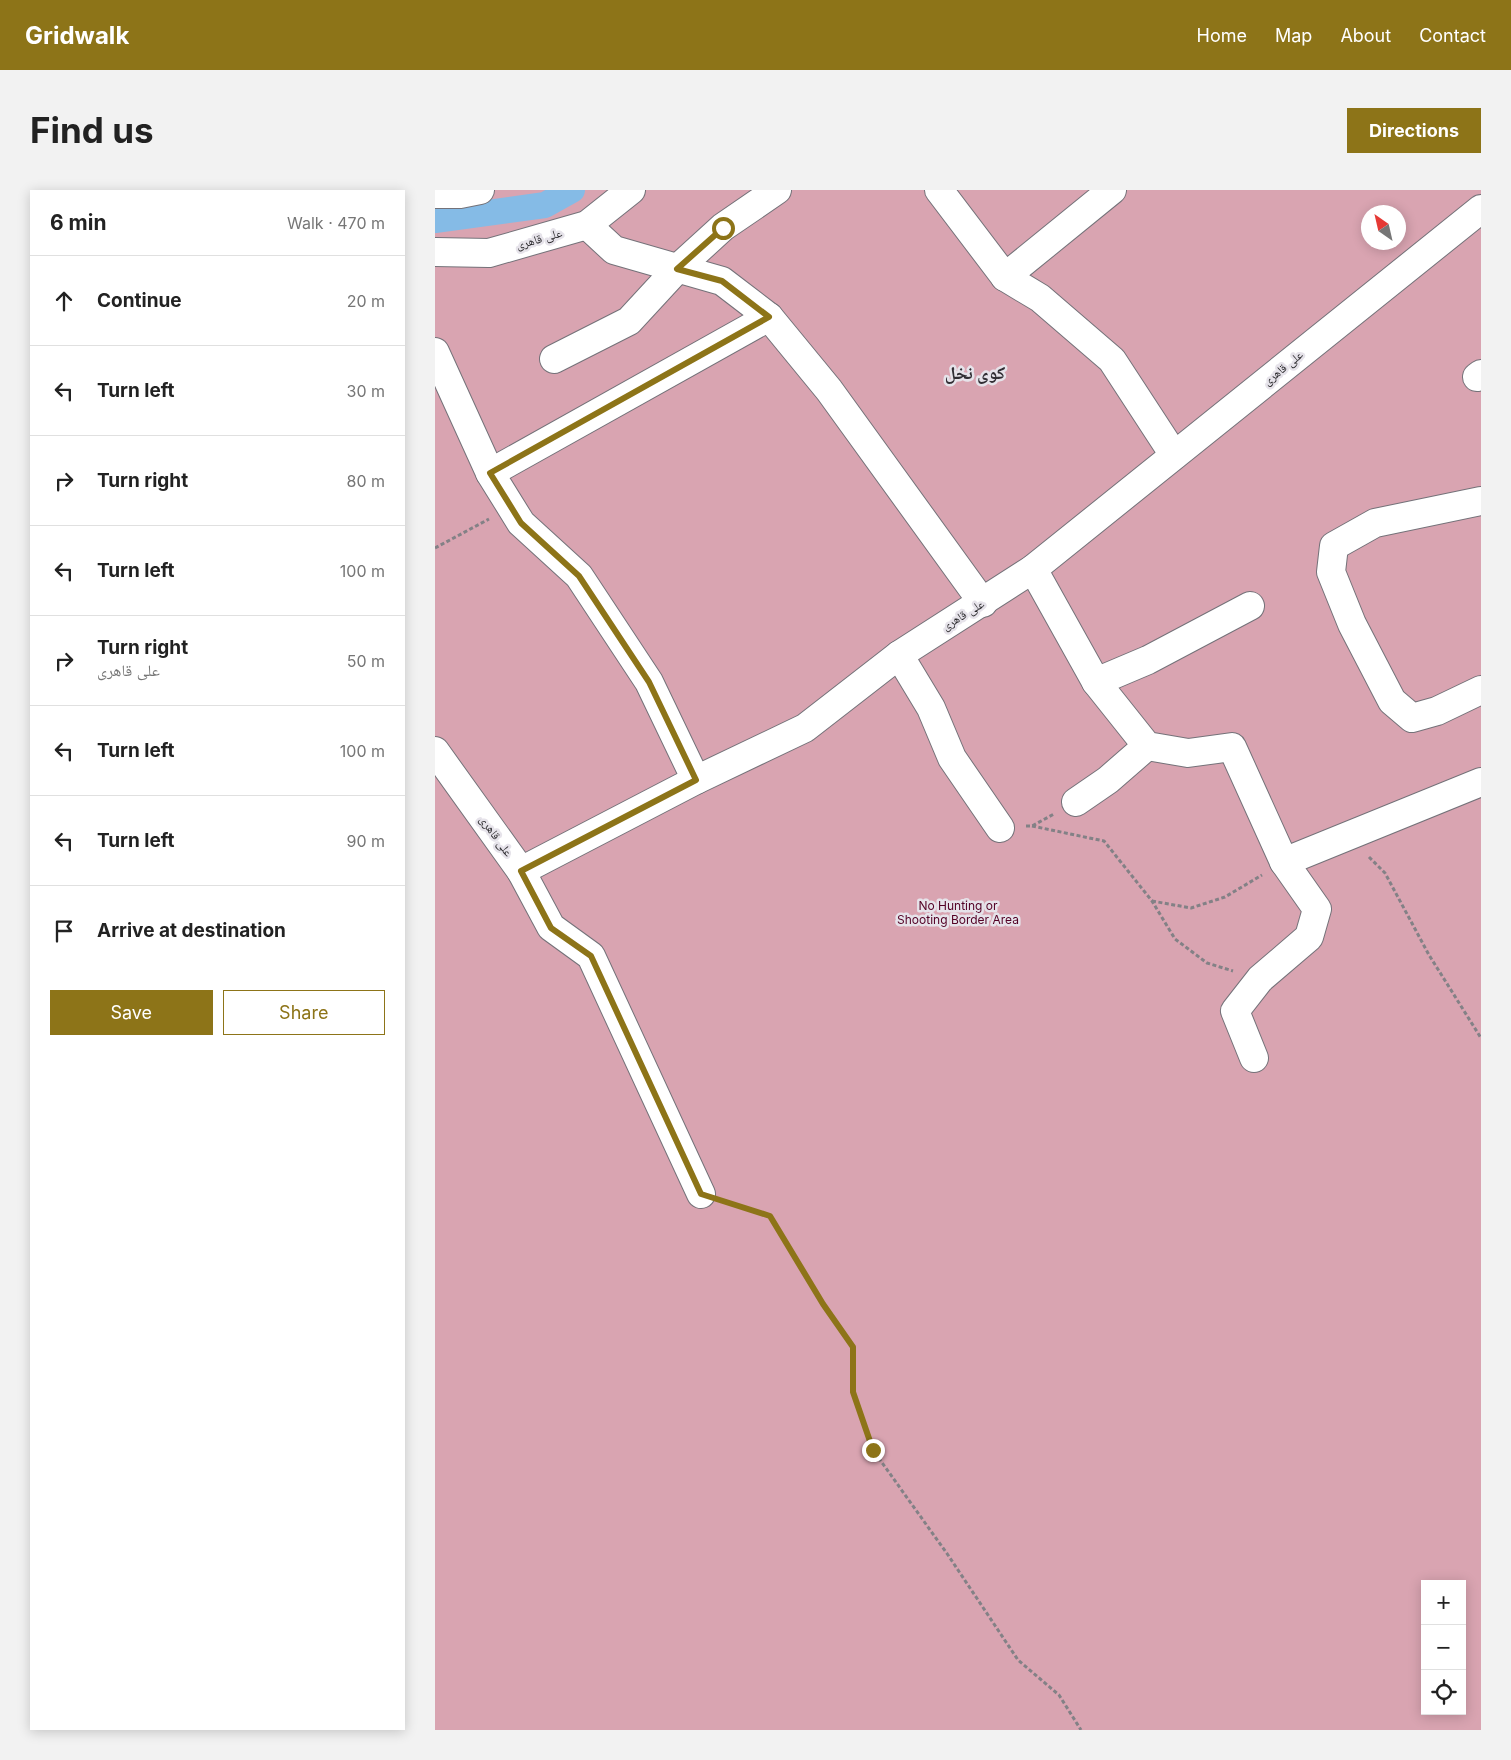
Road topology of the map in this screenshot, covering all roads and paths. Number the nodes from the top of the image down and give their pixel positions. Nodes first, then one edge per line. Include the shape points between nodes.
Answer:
1 (631, 190) edge
2 (777, 190) edge
3 (939, 190) edge
4 (1112, 190) edge
5 (1478, 190) edge
6 (1481, 194) edge
7 (1481, 209) edge
8 (587, 225) junction
9 (435, 252) edge
10 (677, 269) junction
11 (1005, 277) junction
12 (769, 317) junction
13 (435, 352) edge
14 (554, 359) dead end
15 (1174, 456) junction
16 (490, 473) junction
17 (1481, 501) edge
18 (511, 507) junction
19 (435, 548) edge
20 (1033, 569) junction
21 (983, 603) junction
22 (1250, 606) dead end
23 (899, 655) junction
24 (1096, 682) junction
25 (1481, 690) edge
26 (1147, 746) junction
27 (435, 751) edge
28 (696, 780) junction
29 (1481, 782) edge
30 (1076, 802) joint
31 (1032, 826) junction
32 (1000, 828) joint
33 (1323, 847) junction
34 (1284, 862) junction
35 (521, 871) junction
36 (1152, 901) junction
37 (1259, 979) junction
38 (1481, 1038) edge
39 (1254, 1058) dead end
40 (701, 1194) joint
41 (1081, 1730) edge

1 - 8 street, علی قاهری
2 - 10 street via 723,228
3 - 11 street
4 - 11 street
5 - 6 street
7 - 15 street, علی قاهری
8 - 9 street, علی قاهری via 489,253
8 - 10 street via 614,250
10 - 12 street via 722,281
10 - 14 street via 629,322
11 - 15 street via 1039,298 1112,360
12 - 16 street
12 - 21 street via 829,390
13 - 16 street
15 - 20 street, علی قاهری
16 - 18 street
17 - 25 street via 1375,523 1334,546 1331,572 1352,624 1392,701 1412,718 1437,711
18 - 19 path
18 - 28 street via 521,523 579,576 649,682
20 - 21 street, علی قاهری
20 - 24 street
21 - 23 street, علی قاهری
22 - 24 street via 1148,660
23 - 28 street, علی قاهری via 805,728
23 - 32 street via 931,708 952,758
24 - 26 street
26 - 30 street via 1108,780
26 - 34 street via 1188,753 1232,747
27 - 35 street, علی قاهری
28 - 35 street, علی قاهری
29 - 33 street
30 - 31 path
31 - 32 path
31 - 36 path via 1104,841
33 - 34 street
33 - 38 path via 1369,857 1385,874 1429,955
34 - 36 path via 1225,897 1191,908
34 - 37 street via 1317,909 1309,937
35 - 40 street via 551,928 591,956
36 - 37 path via 1175,939 1207,963
37 - 39 street via 1235,1011
40 - 41 path via 770,1216 853,1347 853,1392 873,1450 1018,1660 1059,1695

